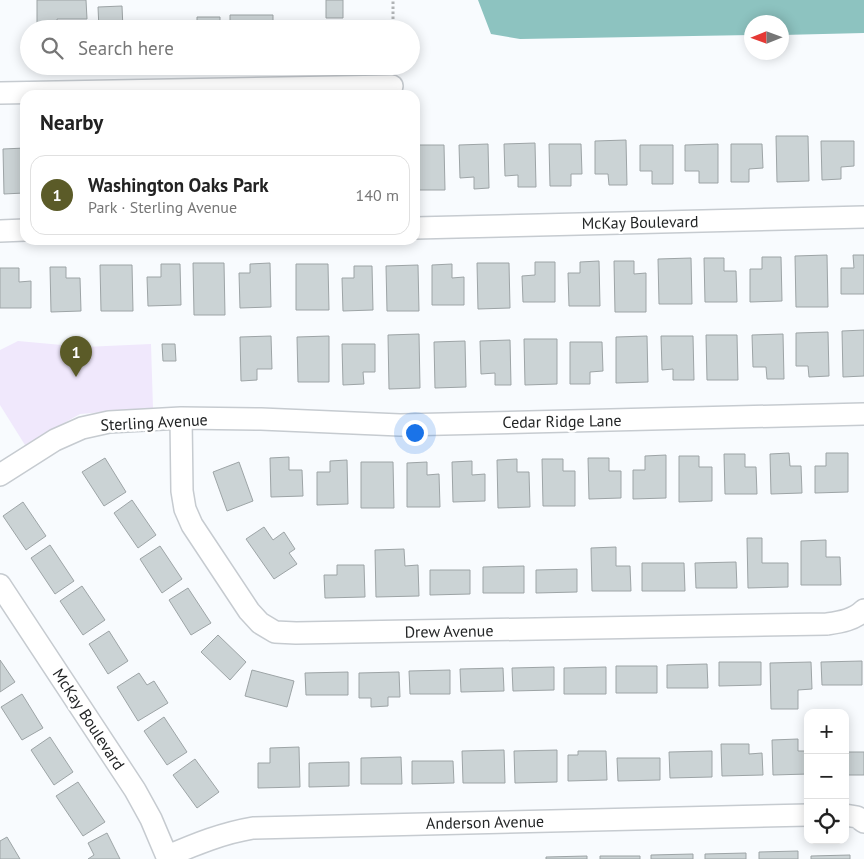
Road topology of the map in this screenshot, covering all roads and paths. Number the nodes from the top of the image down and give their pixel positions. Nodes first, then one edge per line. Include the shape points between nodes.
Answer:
1 (394, 0) edge
2 (393, 20) edge
3 (392, 86) dead end
4 (168, 90) edge
5 (0, 93) edge
6 (20, 93) edge
7 (864, 217) edge
8 (420, 228) edge
9 (20, 230) edge
10 (0, 231) edge
11 (864, 414) edge
12 (181, 418) junction
13 (261, 419) joint
14 (0, 475) edge
15 (0, 584) edge
16 (864, 610) edge
17 (804, 815) edge
18 (849, 817) edge
19 (864, 822) edge
20 (168, 858) edge

1 - 2 path
3 - 4 street
5 - 6 street
7 - 8 street, McKay Boulevard
9 - 10 street
11 - 13 street, Cedar Ridge Lane via 400,425
12 - 13 street, Sterling Avenue
12 - 14 street, Sterling Avenue via 109,422 82,428 55,440
12 - 16 street, Drew Avenue via 182,491 192,525 249,612 275,632 827,624 846,621
15 - 20 street, McKay Boulevard via 135,790
17 - 20 street, Anderson Avenue via 253,828 211,838
18 - 19 street

